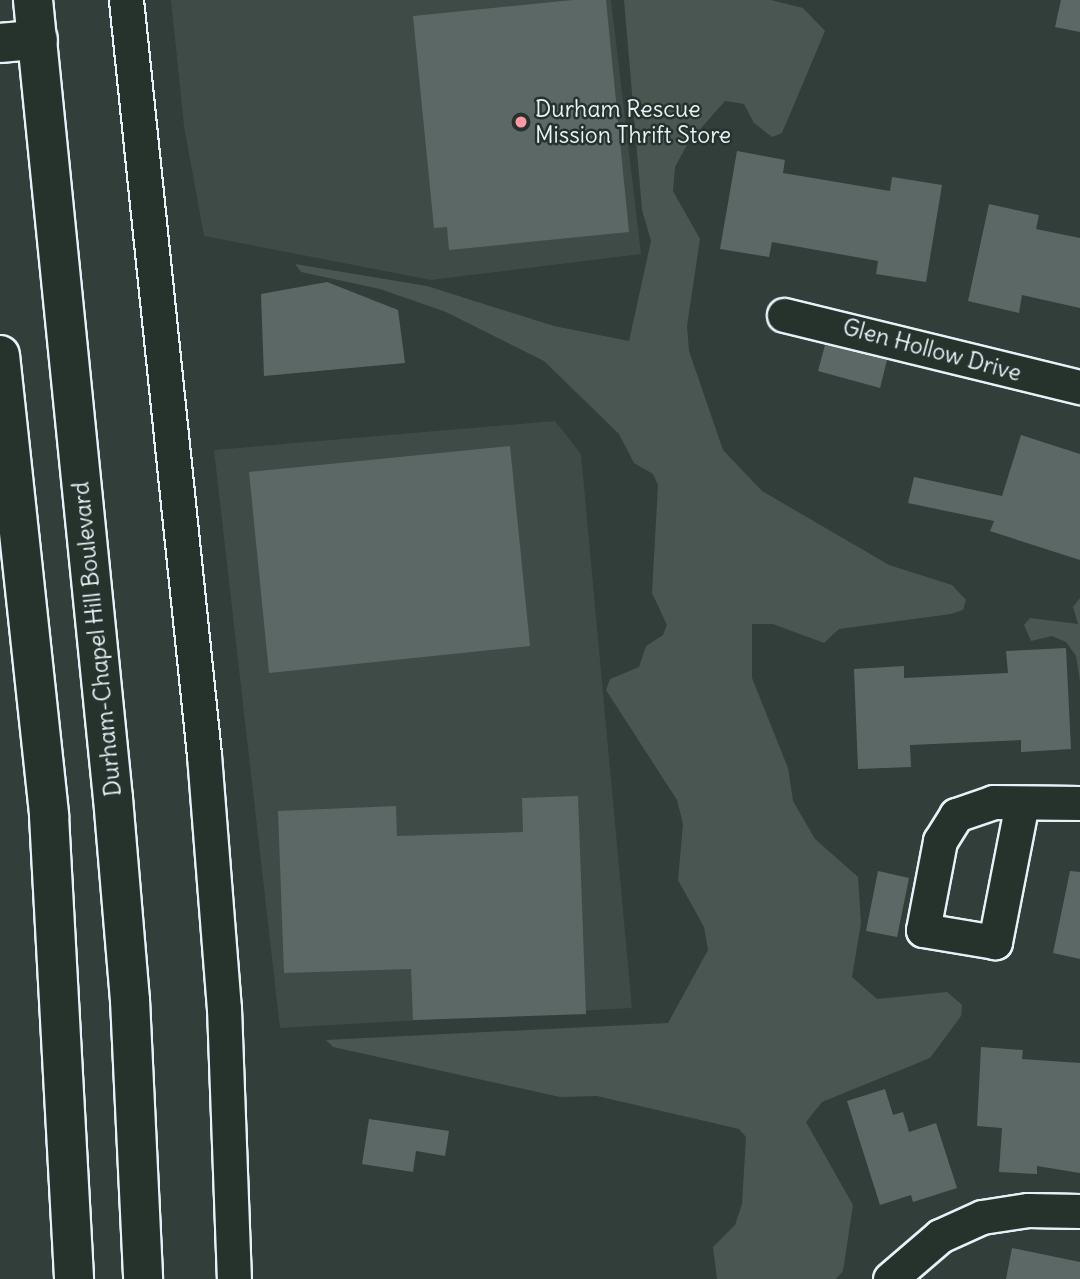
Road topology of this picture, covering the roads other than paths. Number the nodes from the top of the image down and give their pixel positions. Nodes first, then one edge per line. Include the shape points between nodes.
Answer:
1 (33, 0) edge
2 (127, 0) edge
3 (38, 40) junction
4 (0, 43) edge
5 (784, 315) dead end
6 (0, 355) edge
7 (1080, 387) edge
8 (1022, 803) dead end
9 (1080, 803) edge
10 (1080, 1210) edge
11 (74, 1279) edge
12 (143, 1279) edge
13 (234, 1279) edge
14 (890, 1279) edge

1 - 3 main road, Durham-Chapel Hill Boulevard
2 - 13 street via 204,755 224,1008
3 - 4 main road
3 - 12 main road, Durham-Chapel Hill Boulevard via 114,812 131,1014
5 - 7 street, Glen Hollow Drive
6 - 11 main road via 49,816
8 - 9 street
10 - 14 street via 1028,1210 982,1217 940,1236

